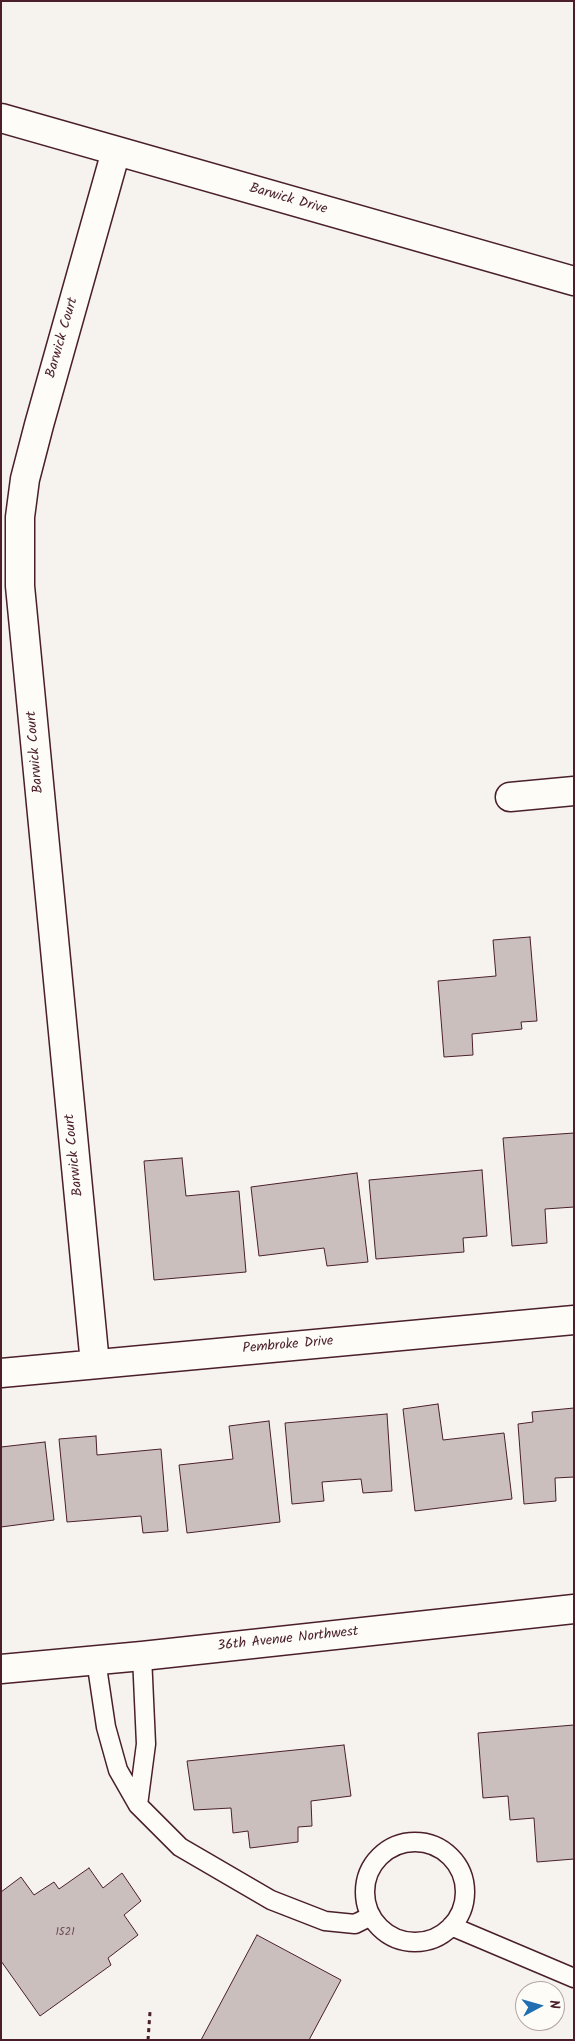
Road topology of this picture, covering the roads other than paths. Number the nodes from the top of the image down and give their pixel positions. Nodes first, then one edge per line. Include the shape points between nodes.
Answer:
1 (1, 118) edge
2 (116, 151) junction
3 (574, 281) edge
4 (574, 791) edge
5 (510, 797) dead end
6 (574, 1320) edge
7 (95, 1364) junction
8 (1, 1373) edge
9 (574, 1609) edge
10 (142, 1656) junction
11 (96, 1660) junction
12 (1, 1669) edge
13 (138, 1805) junction
14 (371, 1916) junction
15 (451, 1926) junction
16 (574, 1978) edge

1 - 2 street, Barwick Drive
2 - 3 street, Barwick Drive
2 - 7 street, Barwick Court via 39,425 25,479 20,517 20,586
4 - 5 street
6 - 7 street, Pembroke Drive
7 - 8 street, Pembroke Drive
9 - 10 street, 36th Avenue Northwest
10 - 11 street, 36th Avenue Northwest
10 - 13 lane via 146,1744
11 - 12 street, 36th Avenue Northwest
11 - 13 lane via 106,1726 118,1770
13 - 14 lane via 180,1846 271,1900 325,1921 355,1924
14 - 15 lane via 382,1930 397,1938 421,1942 440,1935
14 - 15 lane via 365,1900 365,1883 372,1866 390,1848 412,1841 428,1843 454,1861 462,1876 465,1892 460,1912
15 - 16 lane

